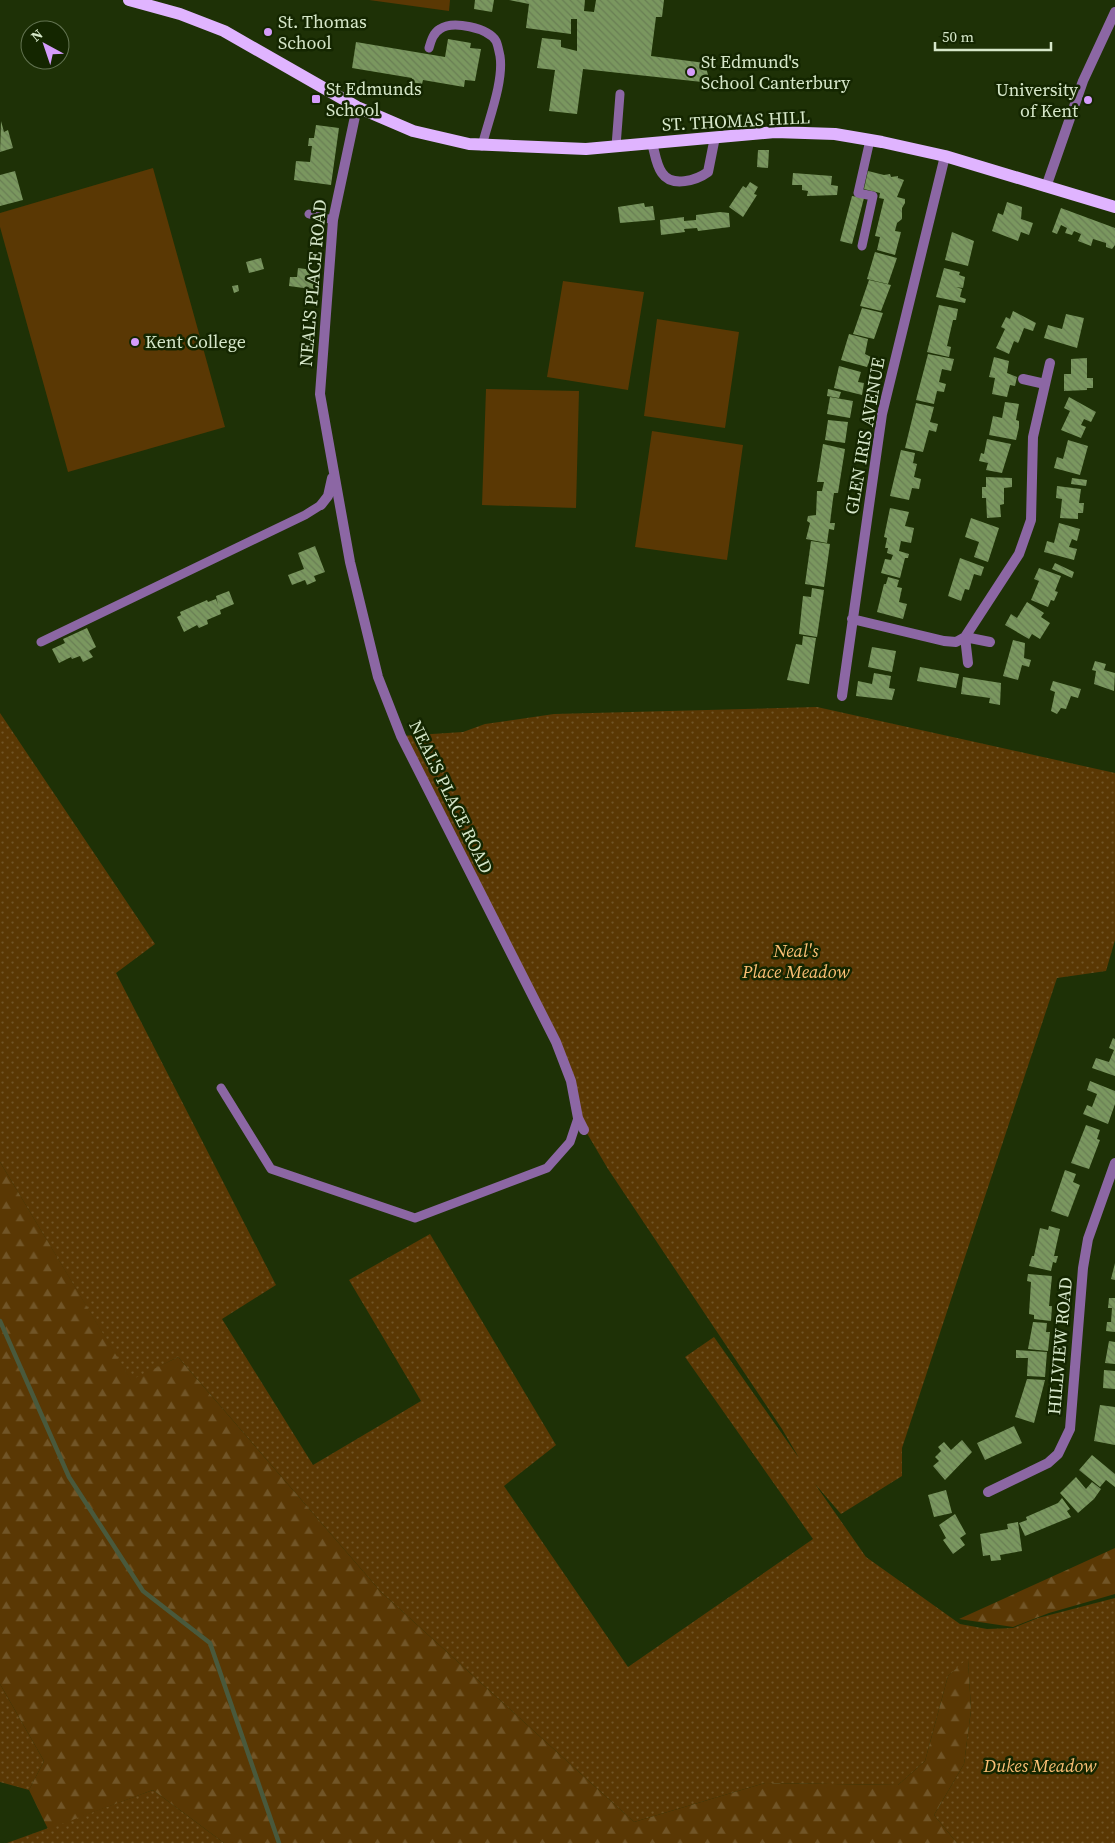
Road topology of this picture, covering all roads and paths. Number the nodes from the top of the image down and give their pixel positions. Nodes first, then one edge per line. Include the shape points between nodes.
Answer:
1 (130, 0) edge
2 (1115, 12) edge
3 (429, 48) dead end
4 (620, 94) dead end
5 (357, 107) junction
6 (715, 137) junction
7 (870, 140) junction
8 (652, 143) junction
9 (482, 146) junction
10 (616, 146) junction
11 (945, 156) junction
12 (1046, 187) junction
13 (1115, 207) edge
14 (309, 214) dead end
15 (333, 220) junction
16 (862, 246) dead end
17 (1050, 364) dead end
18 (1023, 379) dead end
19 (1045, 384) junction
20 (333, 462) junction
21 (320, 505) joint
22 (852, 619) junction
23 (964, 636) junction
24 (41, 642) dead end
25 (990, 642) dead end
26 (968, 663) dead end
27 (842, 696) dead end
28 (221, 1088) dead end
29 (578, 1118) junction
30 (584, 1130) dead end
31 (1115, 1163) edge
32 (988, 1492) dead end

1 - 5 main road, ST. THOMAS HILL via 224,31
2 - 12 street via 1082,80
3 - 9 lane via 440,28 458,24 479,29 496,41 500,80
4 - 10 lane
5 - 9 main road, ST. THOMAS HILL via 413,131
5 - 15 street, NEAL'S PLACE ROAD
6 - 7 main road, ST. THOMAS HILL via 806,132
6 - 8 main road, ST. THOMAS HILL
6 - 8 street via 708,172 685,181 673,181 663,175
7 - 11 main road, ST. THOMAS HILL
7 - 16 lane via 858,193 873,196
8 - 10 main road, ST. THOMAS HILL
9 - 10 main road, ST. THOMAS HILL via 586,149
11 - 12 main road, ST. THOMAS HILL
11 - 22 street, GLEN IRIS AVENUE via 882,414
12 - 13 main road, ST. THOMAS HILL
14 - 15 lane
15 - 20 street, NEAL'S PLACE ROAD via 320,394
17 - 19 street
18 - 19 street
19 - 23 street via 1032,452 1031,520 1019,554
20 - 21 street, NEAL'S PLACE ROAD via 332,487
20 - 29 street, NEAL'S PLACE ROAD via 350,562 378,677 401,736 556,1042 571,1081
21 - 24 lane, NEAL'S PLACE ROAD via 305,516
22 - 23 street via 944,641 956,642
22 - 27 street, GLEN IRIS AVENUE
23 - 25 street
23 - 26 street
28 - 29 lane via 271,1169 415,1218 547,1168 570,1142
29 - 30 street, NEAL'S PLACE ROAD
31 - 32 street, HILLVIEW ROAD via 1088,1239 1083,1268 1070,1429 1058,1454 1048,1463

